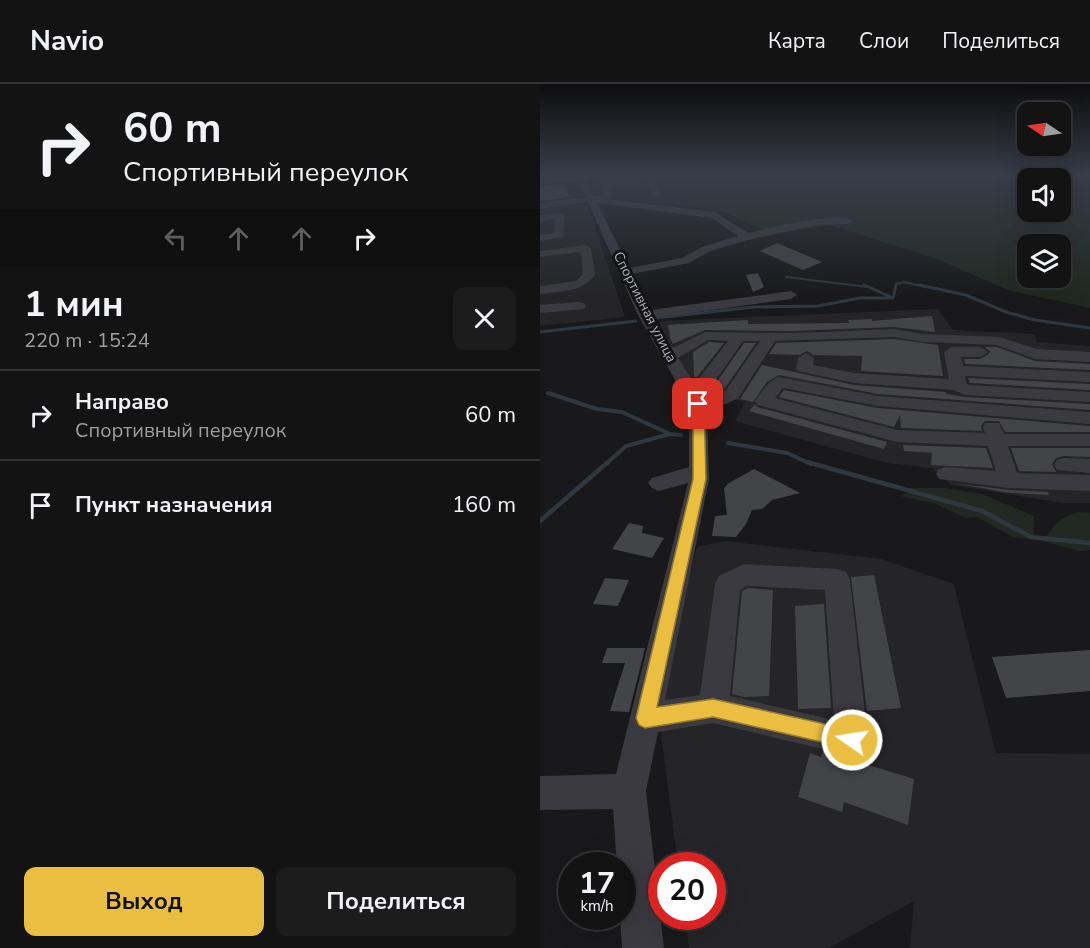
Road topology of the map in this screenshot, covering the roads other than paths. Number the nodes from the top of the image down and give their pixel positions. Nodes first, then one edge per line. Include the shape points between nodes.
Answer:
1 (557, 216) edge
2 (560, 216) edge
3 (600, 216) edge
4 (718, 216) edge
5 (540, 218) edge
6 (848, 221) dead end
7 (746, 237) junction
8 (540, 238) edge
9 (540, 254) edge
10 (626, 272) junction
11 (540, 290) edge
12 (791, 295) dead end
13 (579, 306) dead end
14 (540, 309) edge
15 (645, 315) junction
16 (739, 336) junction
17 (770, 338) junction
18 (1035, 354) junction
19 (669, 357) junction
20 (1090, 357) edge
21 (806, 358) dead end
22 (1090, 377) edge
23 (957, 378) junction
24 (1090, 397) edge
25 (696, 400) junction
26 (986, 410) junction
27 (1090, 418) edge
28 (996, 440) junction
29 (1090, 440) edge
30 (1064, 465) dead end
31 (1090, 466) edge
32 (699, 472) junction
33 (945, 474) dead end
34 (1009, 480) junction
35 (659, 483) dead end
36 (1090, 483) edge
37 (713, 708) junction
38 (645, 718) junction
39 (628, 791) junction
40 (540, 793) edge
41 (643, 948) edge

1 - 5 street
2 - 8 street via 559,235
3 - 10 street, Спортивная улица
4 - 7 street
6 - 7 street via 817,222
7 - 10 street via 706,249 684,261
9 - 11 street via 586,248 589,275 580,284
10 - 15 street, Спортивная улица
12 - 15 street
13 - 14 street
15 - 19 street, Спортивная улица
16 - 17 street
16 - 19 street via 705,336
16 - 25 street
17 - 18 street via 894,333 999,341
17 - 25 street via 732,394 720,400
18 - 20 street
18 - 23 street via 952,352
19 - 25 street, Спортивная улица
21 - 23 street via 804,368 854,378
22 - 23 street
23 - 24 street via 965,390
25 - 32 street
26 - 27 street
26 - 28 street
26 - 28 street via 878,401 779,382 764,401 897,436
28 - 29 street
28 - 34 street
30 - 31 street
32 - 35 street
32 - 38 street
33 - 34 street
34 - 36 street
37 - 37 street via 852,740 837,580 744,575 728,584
37 - 38 street
38 - 39 street
39 - 40 street
39 - 41 street

